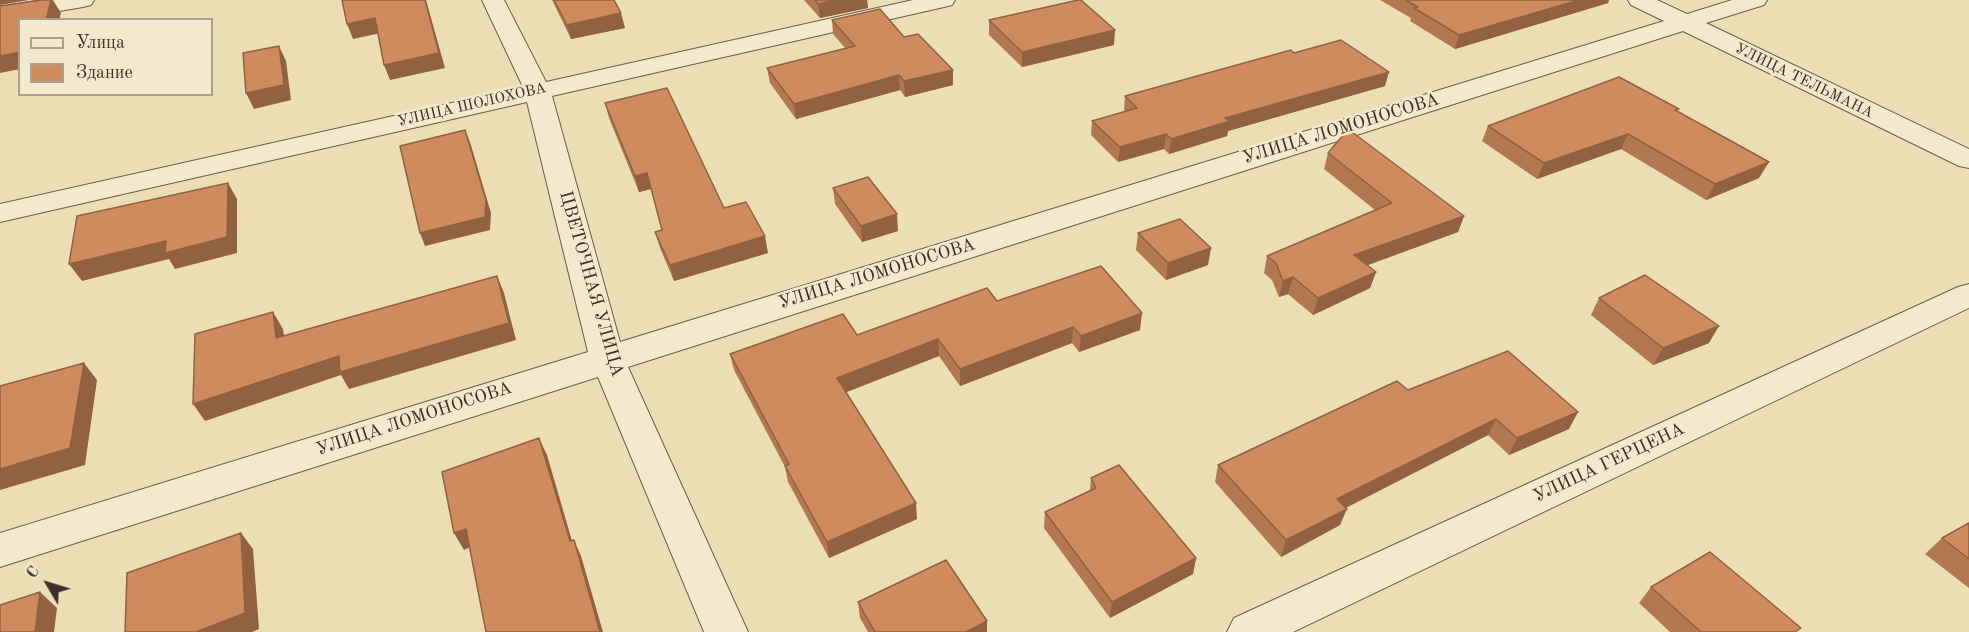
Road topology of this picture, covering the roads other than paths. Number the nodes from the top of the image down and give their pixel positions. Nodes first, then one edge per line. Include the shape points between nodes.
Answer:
1 (83, 0) edge
2 (493, 0) edge
3 (944, 0) edge
4 (1639, 0) edge
5 (1756, 0) edge
6 (0, 14) edge
7 (1684, 22) junction
8 (537, 90) junction
9 (1969, 160) edge
10 (0, 213) edge
11 (1969, 295) edge
12 (607, 358) junction
13 (0, 550) edge
14 (726, 632) edge
15 (1249, 632) edge

1 - 6 street
2 - 8 street, ЦВЕТОЧНАЯ УЛИЦА
3 - 8 street, УЛИЦА ШОЛОХОВА
4 - 7 street, УЛИЦА ТЕЛЬМАНА
5 - 7 street, УЛИЦА ЛОМОНОСОВА
7 - 9 street, УЛИЦА ТЕЛЬМАНА
7 - 12 street, УЛИЦА ЛОМОНОСОВА
8 - 10 street, УЛИЦА ШОЛОХОВА
8 - 12 street, ЦВЕТОЧНАЯ УЛИЦА
11 - 15 street, УЛИЦА ГЕРЦЕНА
12 - 13 street, УЛИЦА ЛОМОНОСОВА
12 - 14 street, ЦВЕТОЧНАЯ УЛИЦА

